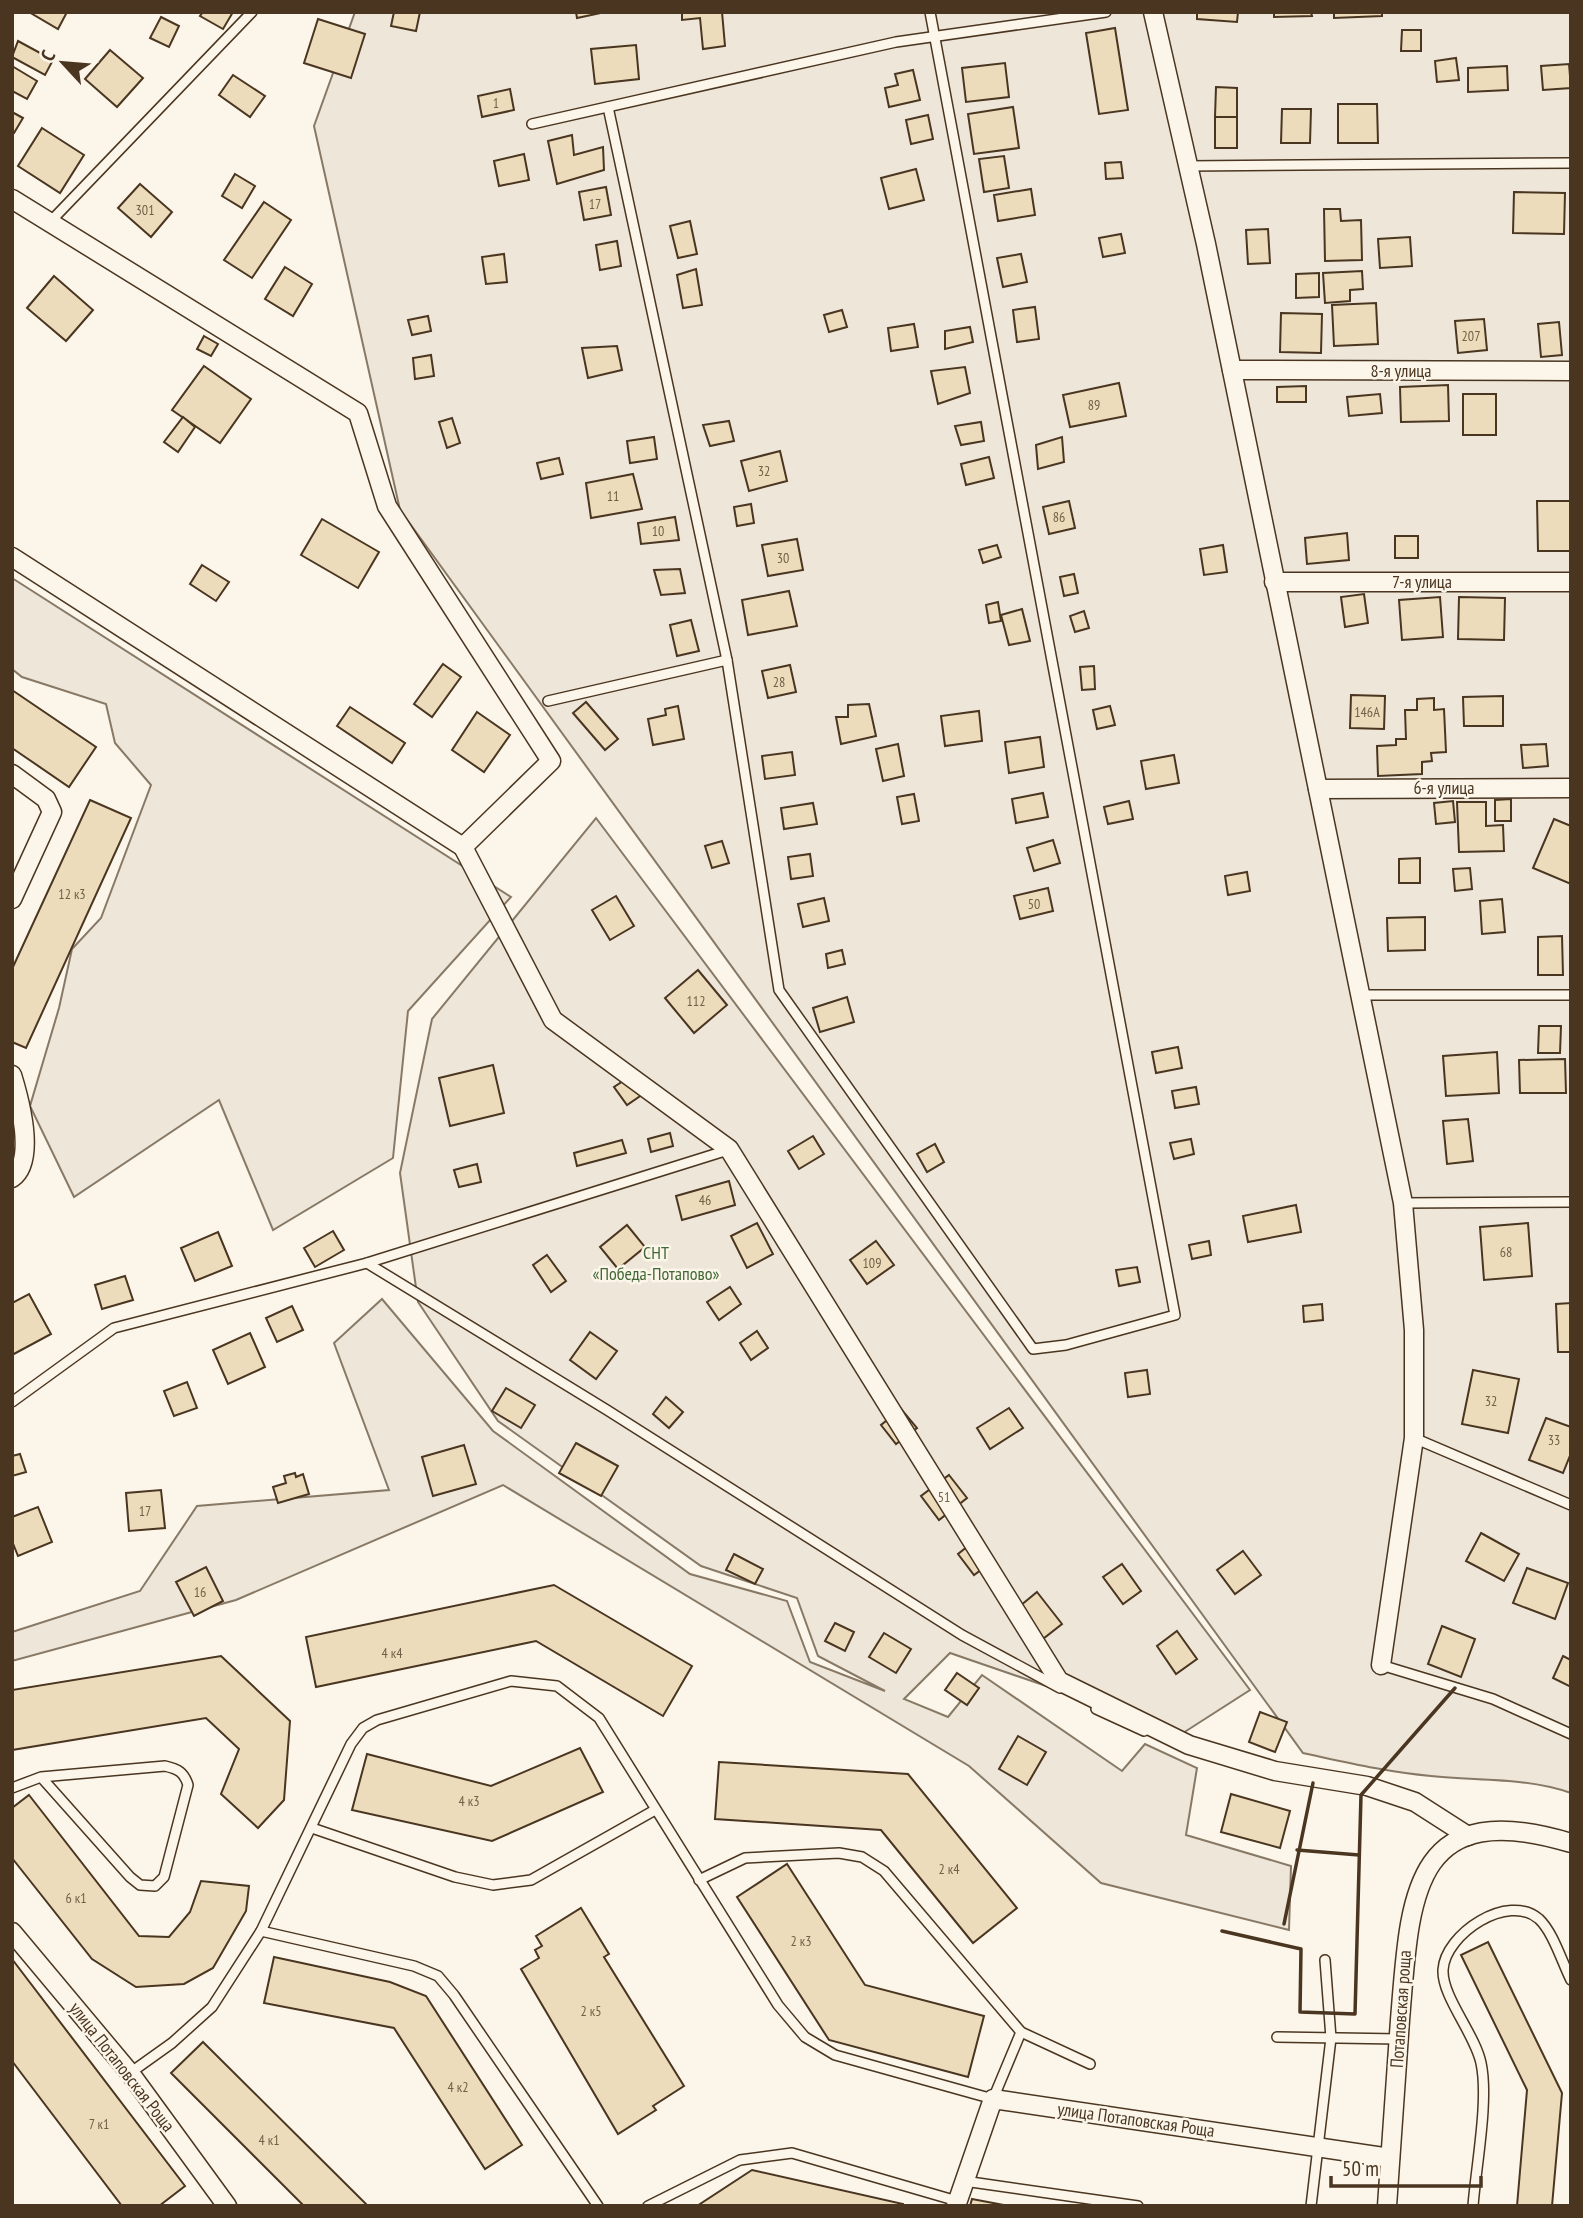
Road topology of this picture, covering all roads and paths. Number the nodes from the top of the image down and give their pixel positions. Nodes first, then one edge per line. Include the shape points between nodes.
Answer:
1 (252, 12) edge
2 (930, 12) edge
3 (1106, 12) edge
4 (1153, 12) edge
5 (936, 36) junction
6 (608, 107) junction
7 (532, 124) dead end
8 (1571, 163) edge
9 (1188, 166) junction
10 (12, 199) edge
11 (50, 222) junction
12 (1232, 370) junction
13 (1571, 371) edge
14 (12, 557) edge
15 (1274, 582) junction
16 (1571, 582) edge
17 (727, 660) junction
18 (548, 701) dead end
19 (12, 774) edge
20 (1571, 788) edge
21 (1318, 789) junction
22 (463, 847) junction
23 (12, 899) edge
24 (1360, 995) junction
25 (1571, 995) edge
26 (12, 1075) edge
27 (17, 1120) edge
28 (729, 1149) junction
29 (12, 1178) edge
30 (1571, 1202) edge
31 (1403, 1203) junction
32 (367, 1263) junction
33 (12, 1402) edge
34 (1414, 1438) junction
35 (1571, 1505) edge
36 (1381, 1665) joint
37 (1571, 1734) edge
38 (1189, 1745) junction
39 (41, 1777) junction
40 (12, 1788) edge
41 (655, 1810) junction
42 (312, 1828) junction
43 (1468, 1836) junction
44 (1571, 1843) edge
45 (699, 1880) junction
46 (261, 1931) junction
47 (12, 1932) edge
48 (1325, 1960) dead end
49 (1571, 1980) edge
50 (1021, 2032) junction
51 (1277, 2037) dead end
52 (1331, 2038) junction
53 (1399, 2039) junction
54 (1090, 2064) dead end
55 (130, 2073) junction
56 (993, 2099) junction
57 (1319, 2146) junction
58 (1390, 2158) junction
59 (964, 2181) junction
60 (957, 2203) edge
61 (227, 2206) edge
62 (598, 2206) edge
63 (648, 2206) edge
64 (1138, 2206) edge
65 (1311, 2206) edge
66 (1387, 2206) edge
67 (1473, 2206) edge

1 - 11 lane
2 - 5 lane
3 - 5 lane
4 - 9 street
5 - 6 lane
5 - 17 lane via 1175,1315 1066,1345 1032,1349 779,990
6 - 7 lane
6 - 17 lane
8 - 9 lane
9 - 12 street
10 - 11 street
11 - 22 street via 358,413 387,506 551,761
12 - 13 street, 8-я улица
12 - 15 street
14 - 22 street
15 - 16 street, 7-я улица
15 - 21 street
17 - 18 lane
19 - 23 street via 46,799 52,812
20 - 21 street, 6-я улица
21 - 24 street
22 - 28 street via 553,1020
24 - 25 lane
24 - 31 street
26 - 27 street
27 - 29 street via 26,1157
28 - 32 lane
28 - 38 street via 1059,1681
30 - 31 lane
31 - 34 street via 1414,1330
32 - 33 lane via 114,1328
32 - 38 lane via 962,1635 1127,1726
34 - 35 lane
34 - 36 street
36 - 37 lane via 1493,1699
38 - 43 street via 1275,1771 1351,1781 1379,1790 1415,1802
39 - 39 lane via 139,1885 155,1886 164,1877 188,1785 177,1768
39 - 40 lane
41 - 42 lane via 531,1881 493,1885 455,1877
41 - 42 lane via 599,1718 557,1686 511,1681 363,1728
41 - 45 lane
42 - 46 lane
43 - 44 street via 1502,1829
43 - 53 street, Потаповская роща via 1434,1861 1412,1902
45 - 50 lane via 745,1858 839,1853 862,1857 884,1871
45 - 56 lane via 778,2005 805,2037 835,2055
46 - 55 lane via 212,2007
46 - 62 lane via 414,1966 438,1976
47 - 55 street, улица Потаповская Роща
48 - 52 lane
49 - 67 lane via 1541,1921 1522,1910 1507,1909 1465,1931 1449,1949 1444,1980 1474,2040 1482,2069
50 - 54 lane
50 - 56 lane
51 - 52 lane
52 - 53 lane
52 - 57 lane
53 - 58 street, Потаповская роща
55 - 61 street, улица Потаповская Роща
56 - 57 street, улица Потаповская Роща
56 - 59 street
57 - 58 street, улица Потаповская Роща
57 - 65 lane
58 - 66 street, Потаповская роща
59 - 60 street
59 - 64 lane
60 - 63 lane via 792,2153 740,2160

